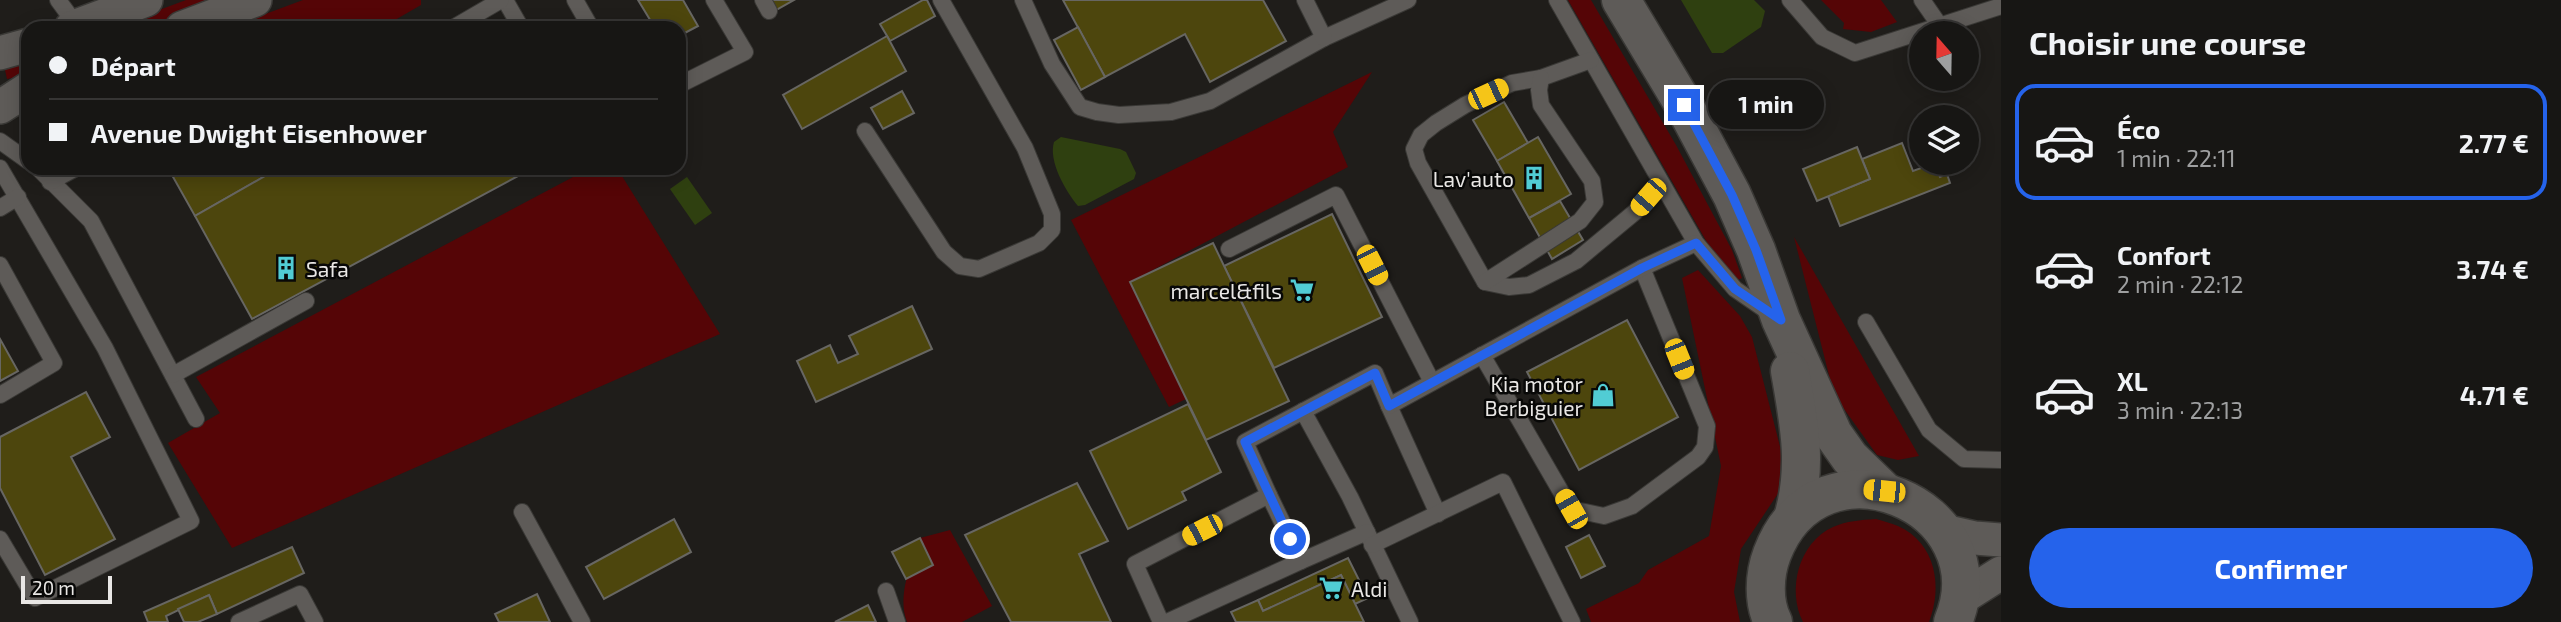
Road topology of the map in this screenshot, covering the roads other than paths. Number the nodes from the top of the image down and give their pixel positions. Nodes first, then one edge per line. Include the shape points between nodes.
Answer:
1 (256, 0) edge
2 (503, 0) edge
3 (575, 0) edge
4 (714, 0) edge
5 (941, 0) edge
6 (1023, 0) edge
7 (1305, 0) edge
8 (1557, 0) edge
9 (1621, 0) edge
10 (1790, 0) edge
11 (1922, 0) edge
12 (1402, 1) edge
13 (125, 4) edge
14 (2001, 6) edge
15 (69, 18) edge
16 (200, 21) edge
17 (466, 21) edge
18 (516, 21) edge
19 (587, 21) edge
20 (1937, 21) edge
21 (1955, 21) edge
22 (1909, 36) edge
23 (1324, 38) junction
24 (21, 47) edge
25 (0, 53) edge
26 (1591, 60) junction
27 (1541, 78) junction
28 (686, 82) edge
29 (21, 94) edge
30 (0, 107) edge
31 (865, 131) dead end
32 (0, 141) edge
33 (21, 156) edge
34 (0, 168) edge
35 (45, 175) edge
36 (63, 175) edge
37 (50, 182) junction
38 (1660, 183) junction
39 (18, 197) junction
40 (0, 208) edge
41 (1696, 243) junction
42 (1228, 249) dead end
43 (0, 265) edge
44 (1642, 268) junction
45 (1485, 282) junction
46 (306, 301) dead end
47 (1781, 320) junction
48 (1866, 322) dead end
49 (1482, 355) junction
50 (173, 375) junction
51 (1432, 382) junction
52 (0, 395) edge
53 (1389, 406) junction
54 (1303, 411) junction
55 (197, 419) dead end
56 (2001, 460) edge
57 (1884, 491) junction
58 (1269, 495) junction
59 (522, 512) dead end
60 (1438, 514) junction
61 (1793, 518) junction
62 (1944, 531) junction
63 (0, 539) edge
64 (1369, 539) junction
65 (2001, 540) edge
66 (1301, 561) junction
67 (2001, 573) edge
68 (886, 591) dead end
69 (1957, 614) edge
70 (1771, 620) edge
71 (239, 622) edge
72 (315, 622) edge
73 (582, 622) edge
74 (897, 622) edge
75 (1164, 622) edge
76 (1410, 622) edge
77 (1572, 622) edge

1 - 16 street
2 - 17 lane
2 - 18 lane
3 - 19 lane
4 - 28 lane via 745,52
5 - 31 lane via 1025,148 1052,214 1052,230 1040,243 979,269 960,266 944,252
6 - 23 lane via 1052,64 1080,107 1108,114 1171,112 1210,101
7 - 23 lane
8 - 26 lane
9 - 47 main road via 1732,195
10 - 22 lane via 1822,37 1855,53
11 - 20 lane
12 - 23 lane
13 - 15 street
14 - 21 lane
24 - 25 street
26 - 27 lane
26 - 38 lane
27 - 45 lane via 1541,105 1592,181 1595,202 1580,221
27 - 45 lane via 1512,83 1465,104 1421,135 1414,149
29 - 30 street
32 - 33 lane
34 - 39 lane
35 - 37 lane
36 - 37 lane
37 - 50 lane via 91,221
38 - 41 lane
38 - 45 lane via 1635,212 1576,261 1529,285
39 - 40 lane
39 - 63 lane via 105,348 191,521 36,598
41 - 44 lane
41 - 47 lane via 1735,289
42 - 51 lane via 1336,195
43 - 52 lane via 54,363
44 - 49 lane
44 - 49 lane via 1707,426 1705,447 1698,457 1632,506 1604,516 1571,509
46 - 50 lane
47 - 57 main road via 1833,434
47 - 61 main road via 1800,431 1802,478
48 - 56 lane via 1929,430 1964,459
49 - 51 lane
50 - 55 lane
51 - 53 lane
53 - 54 lane via 1375,373
53 - 60 lane
54 - 58 lane via 1245,442
54 - 64 lane
57 - 61 main road via 1864,489 1826,496
57 - 62 main road via 1928,512
58 - 66 lane
58 - 75 lane via 1135,564
59 - 73 lane
60 - 64 lane
60 - 77 lane via 1503,482
61 - 70 main road via 1777,539 1768,564
62 - 65 street
62 - 69 main road via 1958,564
64 - 66 lane
64 - 76 lane
66 - 75 lane
67 - 69 street
68 - 74 lane
71 - 72 lane via 300,594

